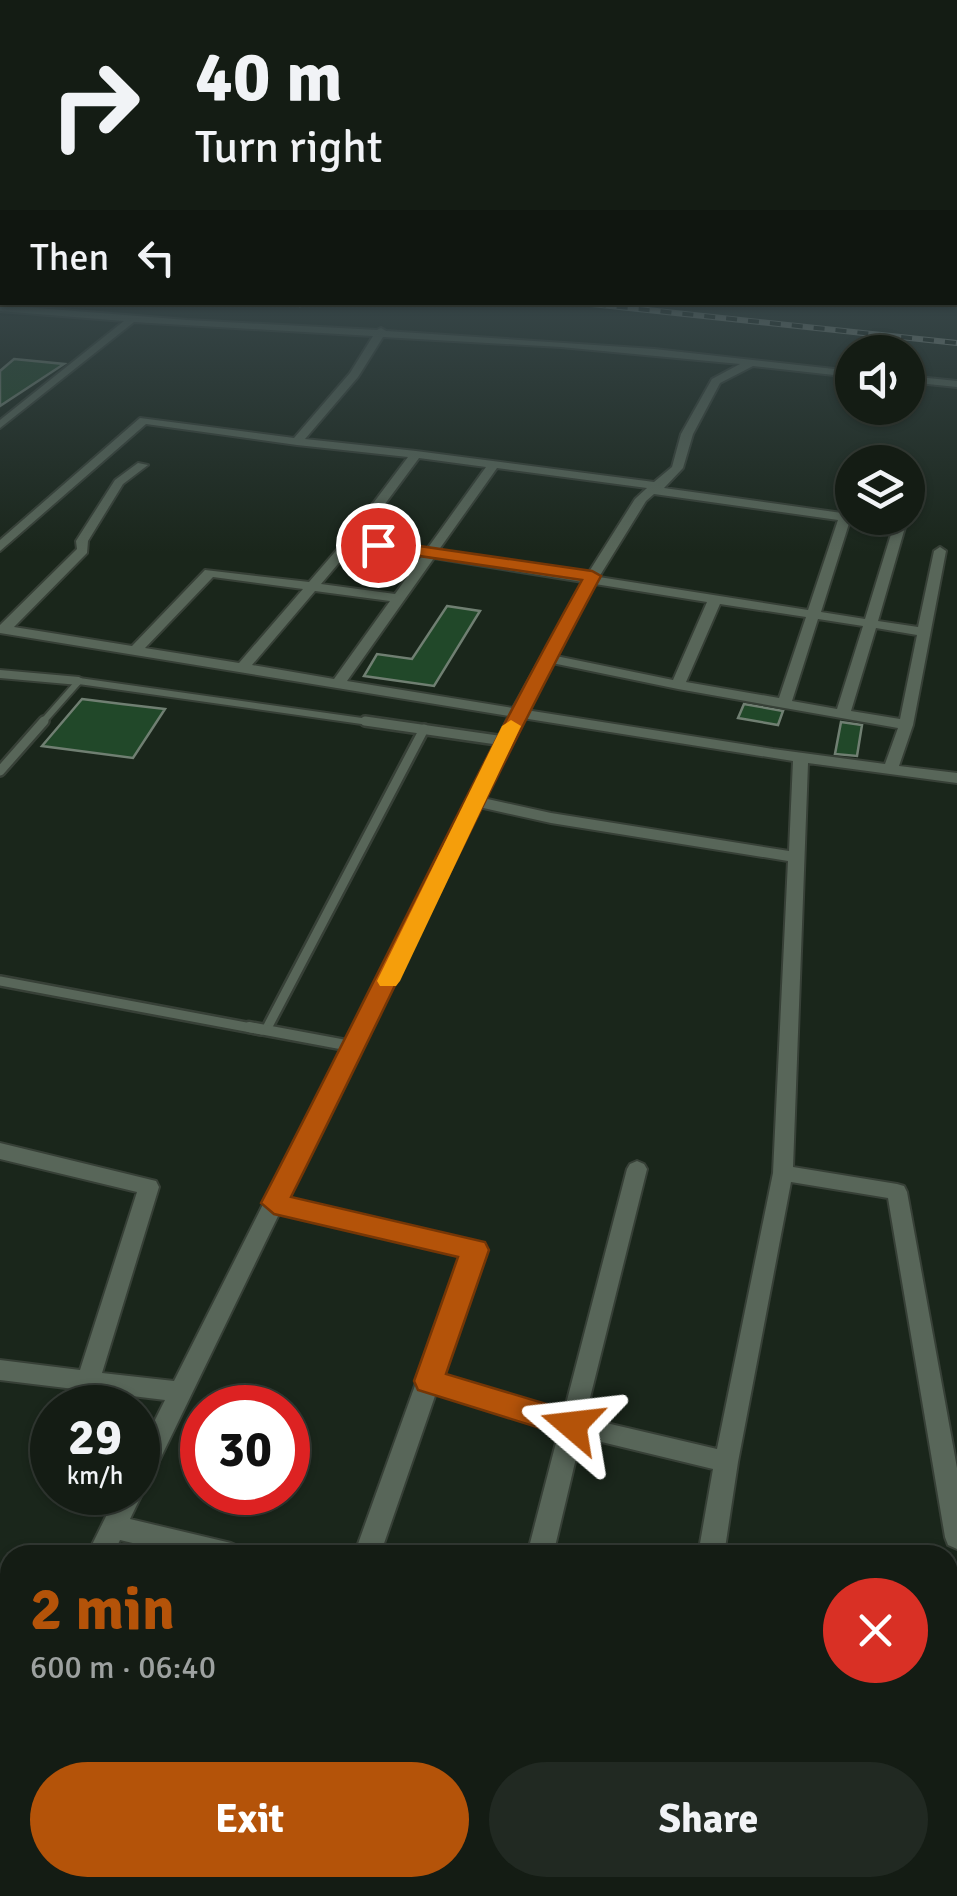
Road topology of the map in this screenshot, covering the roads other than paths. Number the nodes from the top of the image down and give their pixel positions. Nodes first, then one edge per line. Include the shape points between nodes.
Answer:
1 (63, 374) edge
2 (354, 374) edge
3 (729, 374) edge
4 (925, 381) edge
5 (957, 384) edge
6 (0, 424) edge
7 (297, 442) junction
8 (416, 454) junction
9 (142, 464) dead end
10 (494, 464) junction
11 (656, 488) junction
12 (835, 515) edge
13 (842, 535) edge
14 (897, 535) edge
15 (351, 541) junction
16 (0, 547) edge
17 (940, 551) dead end
18 (431, 553) junction
19 (592, 576) junction
20 (312, 586) junction
21 (716, 596) junction
22 (399, 598) junction
23 (814, 612) junction
24 (870, 623) junction
25 (2, 629) edge
26 (924, 632) junction
27 (136, 650) junction
28 (547, 658) junction
29 (244, 667) junction
30 (0, 674) edge
31 (79, 681) junction
32 (340, 682) junction
33 (678, 685) junction
34 (784, 704) junction
35 (519, 710) junction
36 (842, 714) junction
37 (906, 726) junction
38 (424, 729) junction
39 (504, 741) junction
40 (801, 758) junction
41 (890, 770) junction
42 (0, 771) edge
43 (957, 778) edge
44 (475, 801) junction
45 (796, 858) junction
46 (0, 981) edge
47 (266, 1030) junction
48 (354, 1046) junction
49 (0, 1151) edge
50 (637, 1169) dead end
51 (782, 1173) junction
52 (274, 1203) junction
53 (0, 1370) edge
54 (88, 1381) junction
55 (429, 1381) junction
56 (183, 1385) edge
57 (180, 1392) joint
58 (572, 1425) junction
59 (160, 1433) edge
60 (726, 1462) junction
61 (119, 1515) edge
62 (114, 1527) junction
63 (957, 1538) edge
64 (105, 1545) edge
65 (189, 1545) edge
66 (372, 1545) edge
67 (542, 1545) edge
68 (713, 1545) edge

1 - 6 street
2 - 7 street
3 - 11 street via 716,381 677,468
4 - 5 street
7 - 8 street
7 - 16 street via 144,420
8 - 10 street
8 - 15 street
9 - 25 street via 119,482 82,541 83,550
10 - 11 street
10 - 18 street
11 - 12 street
11 - 19 street via 641,499
13 - 23 street
14 - 24 street
15 - 18 street
15 - 20 street
17 - 26 street
18 - 19 street
18 - 22 street
19 - 21 street
19 - 28 street
20 - 22 street
20 - 27 street via 210,573
20 - 29 street
21 - 23 street
21 - 33 street
22 - 32 street
23 - 24 street
23 - 34 street
24 - 26 street
24 - 36 street
25 - 27 street
26 - 37 street
27 - 29 street
28 - 33 street
28 - 35 street
29 - 32 street
30 - 31 street
31 - 38 lane
31 - 42 lane
32 - 35 street
33 - 34 street
34 - 36 street
35 - 39 street
35 - 40 street
36 - 37 street
37 - 41 street
38 - 39 lane
38 - 47 lane
39 - 44 street
40 - 41 street
40 - 45 street
41 - 43 street
44 - 45 street
44 - 48 street
45 - 51 street
46 - 47 lane
47 - 48 lane
48 - 52 street
49 - 54 street via 149,1186
50 - 58 street
51 - 60 street
51 - 63 street via 897,1192
52 - 55 street via 475,1250
52 - 56 street
53 - 54 street
54 - 57 street
55 - 58 street
55 - 66 street
57 - 59 street
58 - 60 street
58 - 67 street
60 - 68 street
61 - 62 street
62 - 64 street
62 - 65 street

